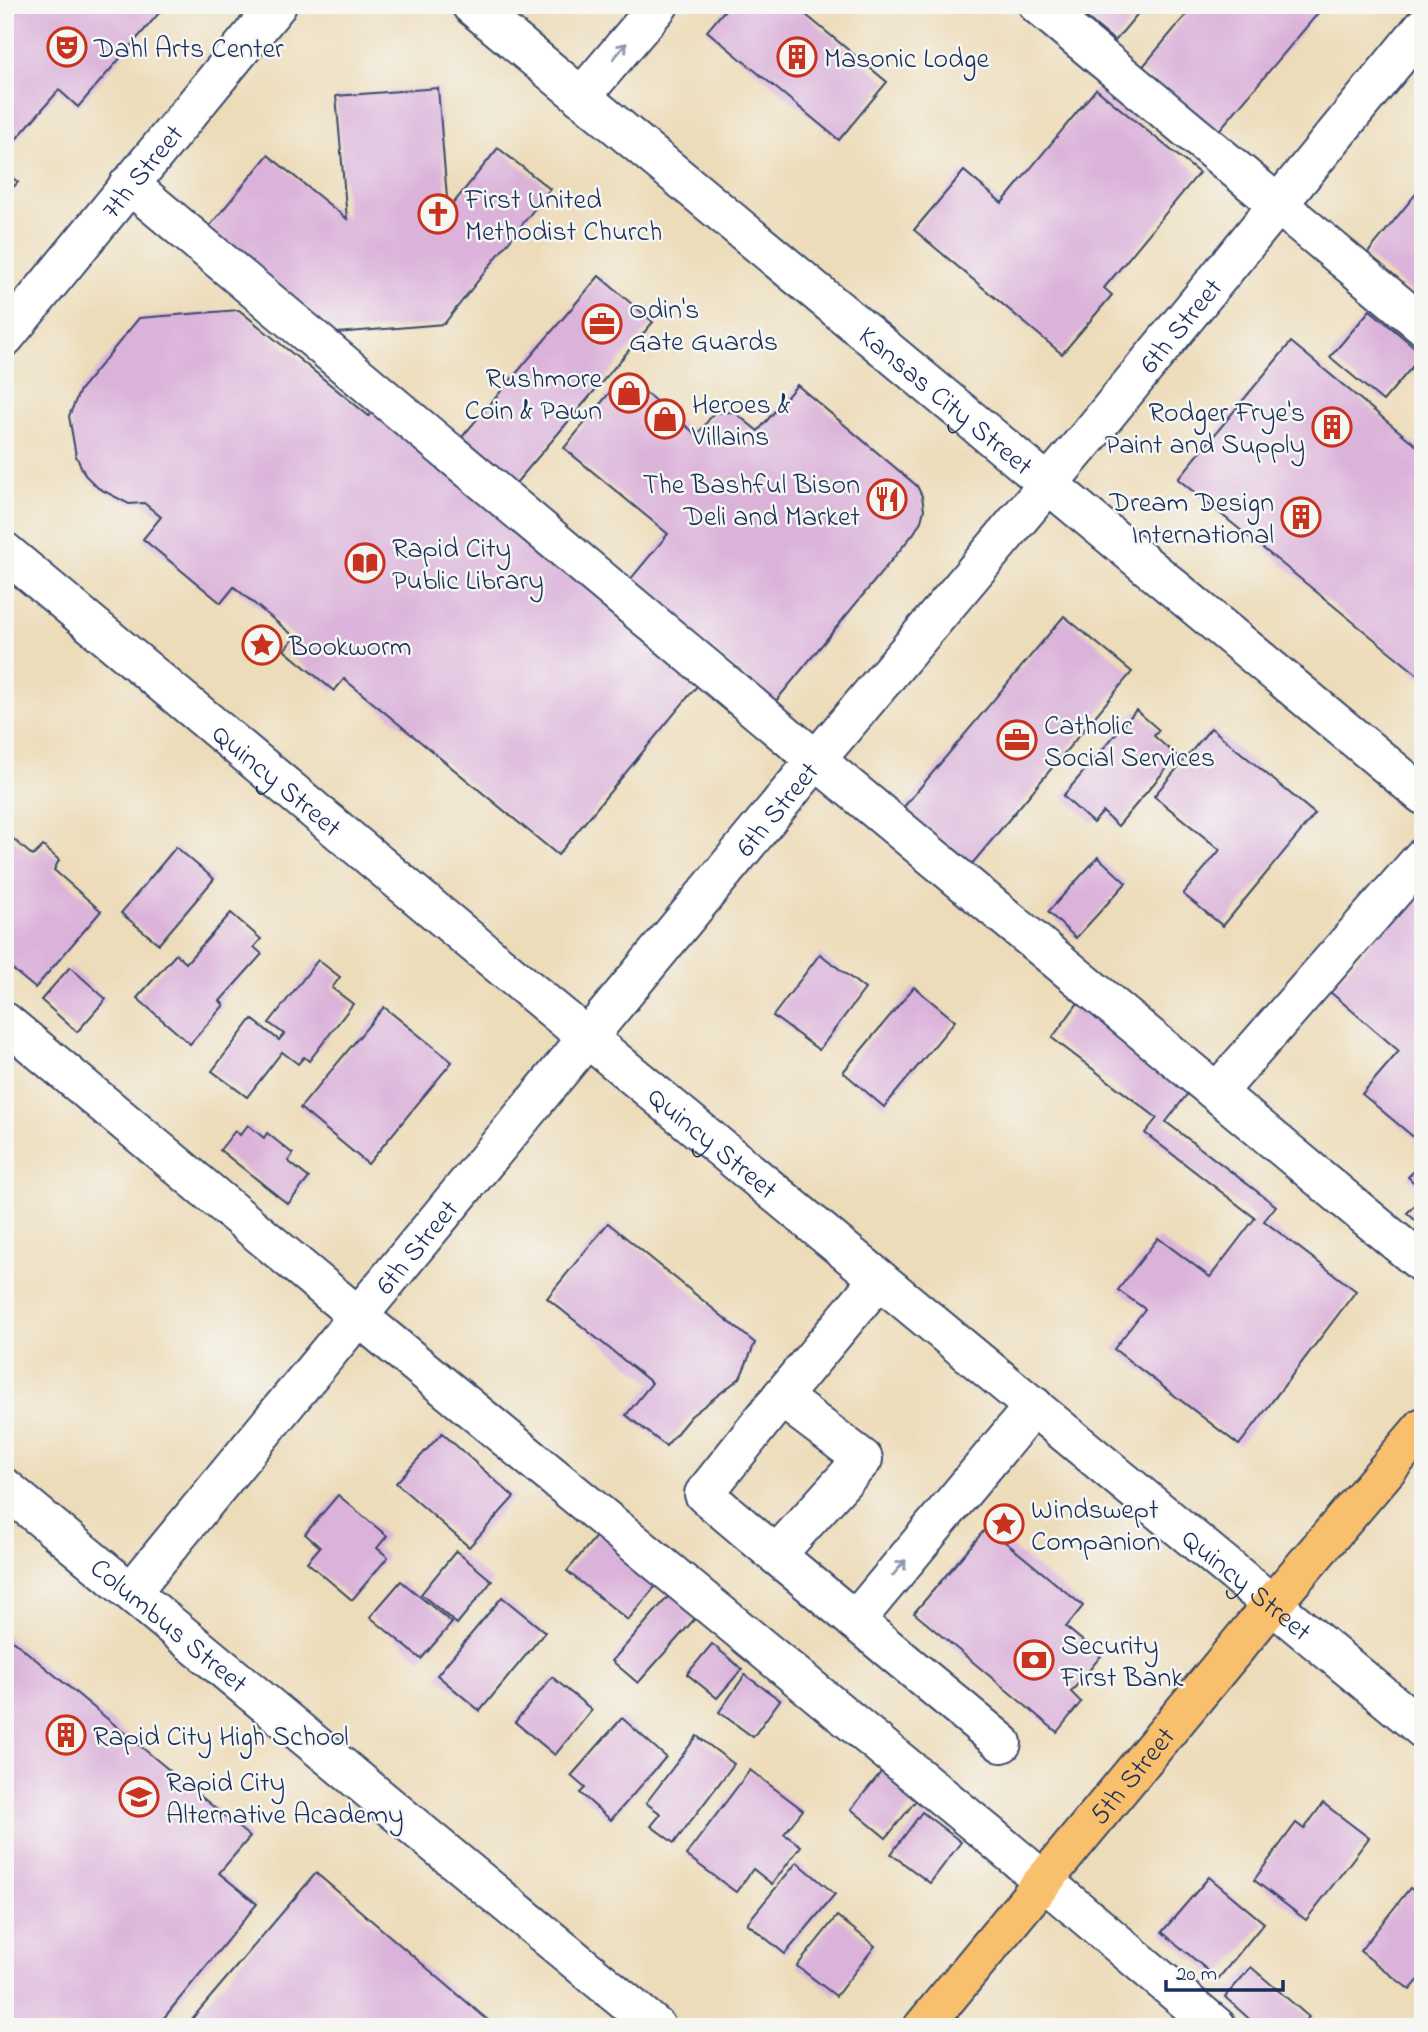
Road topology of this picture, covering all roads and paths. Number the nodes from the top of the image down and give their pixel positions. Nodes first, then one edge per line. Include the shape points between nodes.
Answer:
1 (277, 5) edge
2 (471, 5) edge
3 (659, 5) edge
4 (1038, 5) edge
5 (1423, 27) edge
6 (581, 97) junction
7 (130, 184) junction
8 (1278, 204) junction
9 (1423, 325) edge
10 (5, 337) edge
11 (1049, 484) junction
12 (5, 552) edge
13 (816, 760) junction
14 (1423, 795) edge
15 (1423, 857) edge
16 (5, 1022) edge
17 (587, 1037) junction
18 (1217, 1092) junction
19 (1423, 1264) edge
20 (879, 1279) junction
21 (358, 1316) junction
22 (781, 1397) junction
23 (1034, 1406) junction
24 (1423, 1427) edge
25 (5, 1488) edge
26 (776, 1555) junction
27 (131, 1592) junction
28 (1273, 1603) junction
29 (855, 1621) junction
30 (1423, 1729) edge
31 (1002, 1742) dead end
32 (1045, 1881) junction
33 (656, 2027) edge
34 (923, 2027) edge
35 (1217, 2027) edge

1 - 7 street, 7th Street
2 - 6 street, Kansas City Street
6 -> 3 street
4 - 8 street
5 - 8 street, 6th Street
6 - 11 street, Kansas City Street
7 - 10 street, 7th Street
7 - 13 street
8 - 9 street
8 - 11 street, 6th Street
11 - 13 street, 6th Street
11 - 14 street, Kansas City Street
12 - 17 street, Quincy Street
13 - 17 street, 6th Street
13 - 18 street
15 - 18 street
16 - 21 street
17 - 20 street, Quincy Street
17 - 21 street, 6th Street
18 - 19 street
20 - 22 street
20 - 23 street, Quincy Street
21 - 27 street, 6th Street
21 - 32 street
22 - 26 street via 704,1494
22 - 26 street via 863,1459
23 - 28 street, Quincy Street
29 -> 23 street
24 - 28 main road, 5th Street
25 - 27 street, Columbus Street
26 - 29 street
27 - 33 street, Columbus Street
28 - 30 street, Quincy Street
28 - 32 main road, 5th Street
29 - 31 street
32 - 34 main road, 5th Street
32 - 35 street

